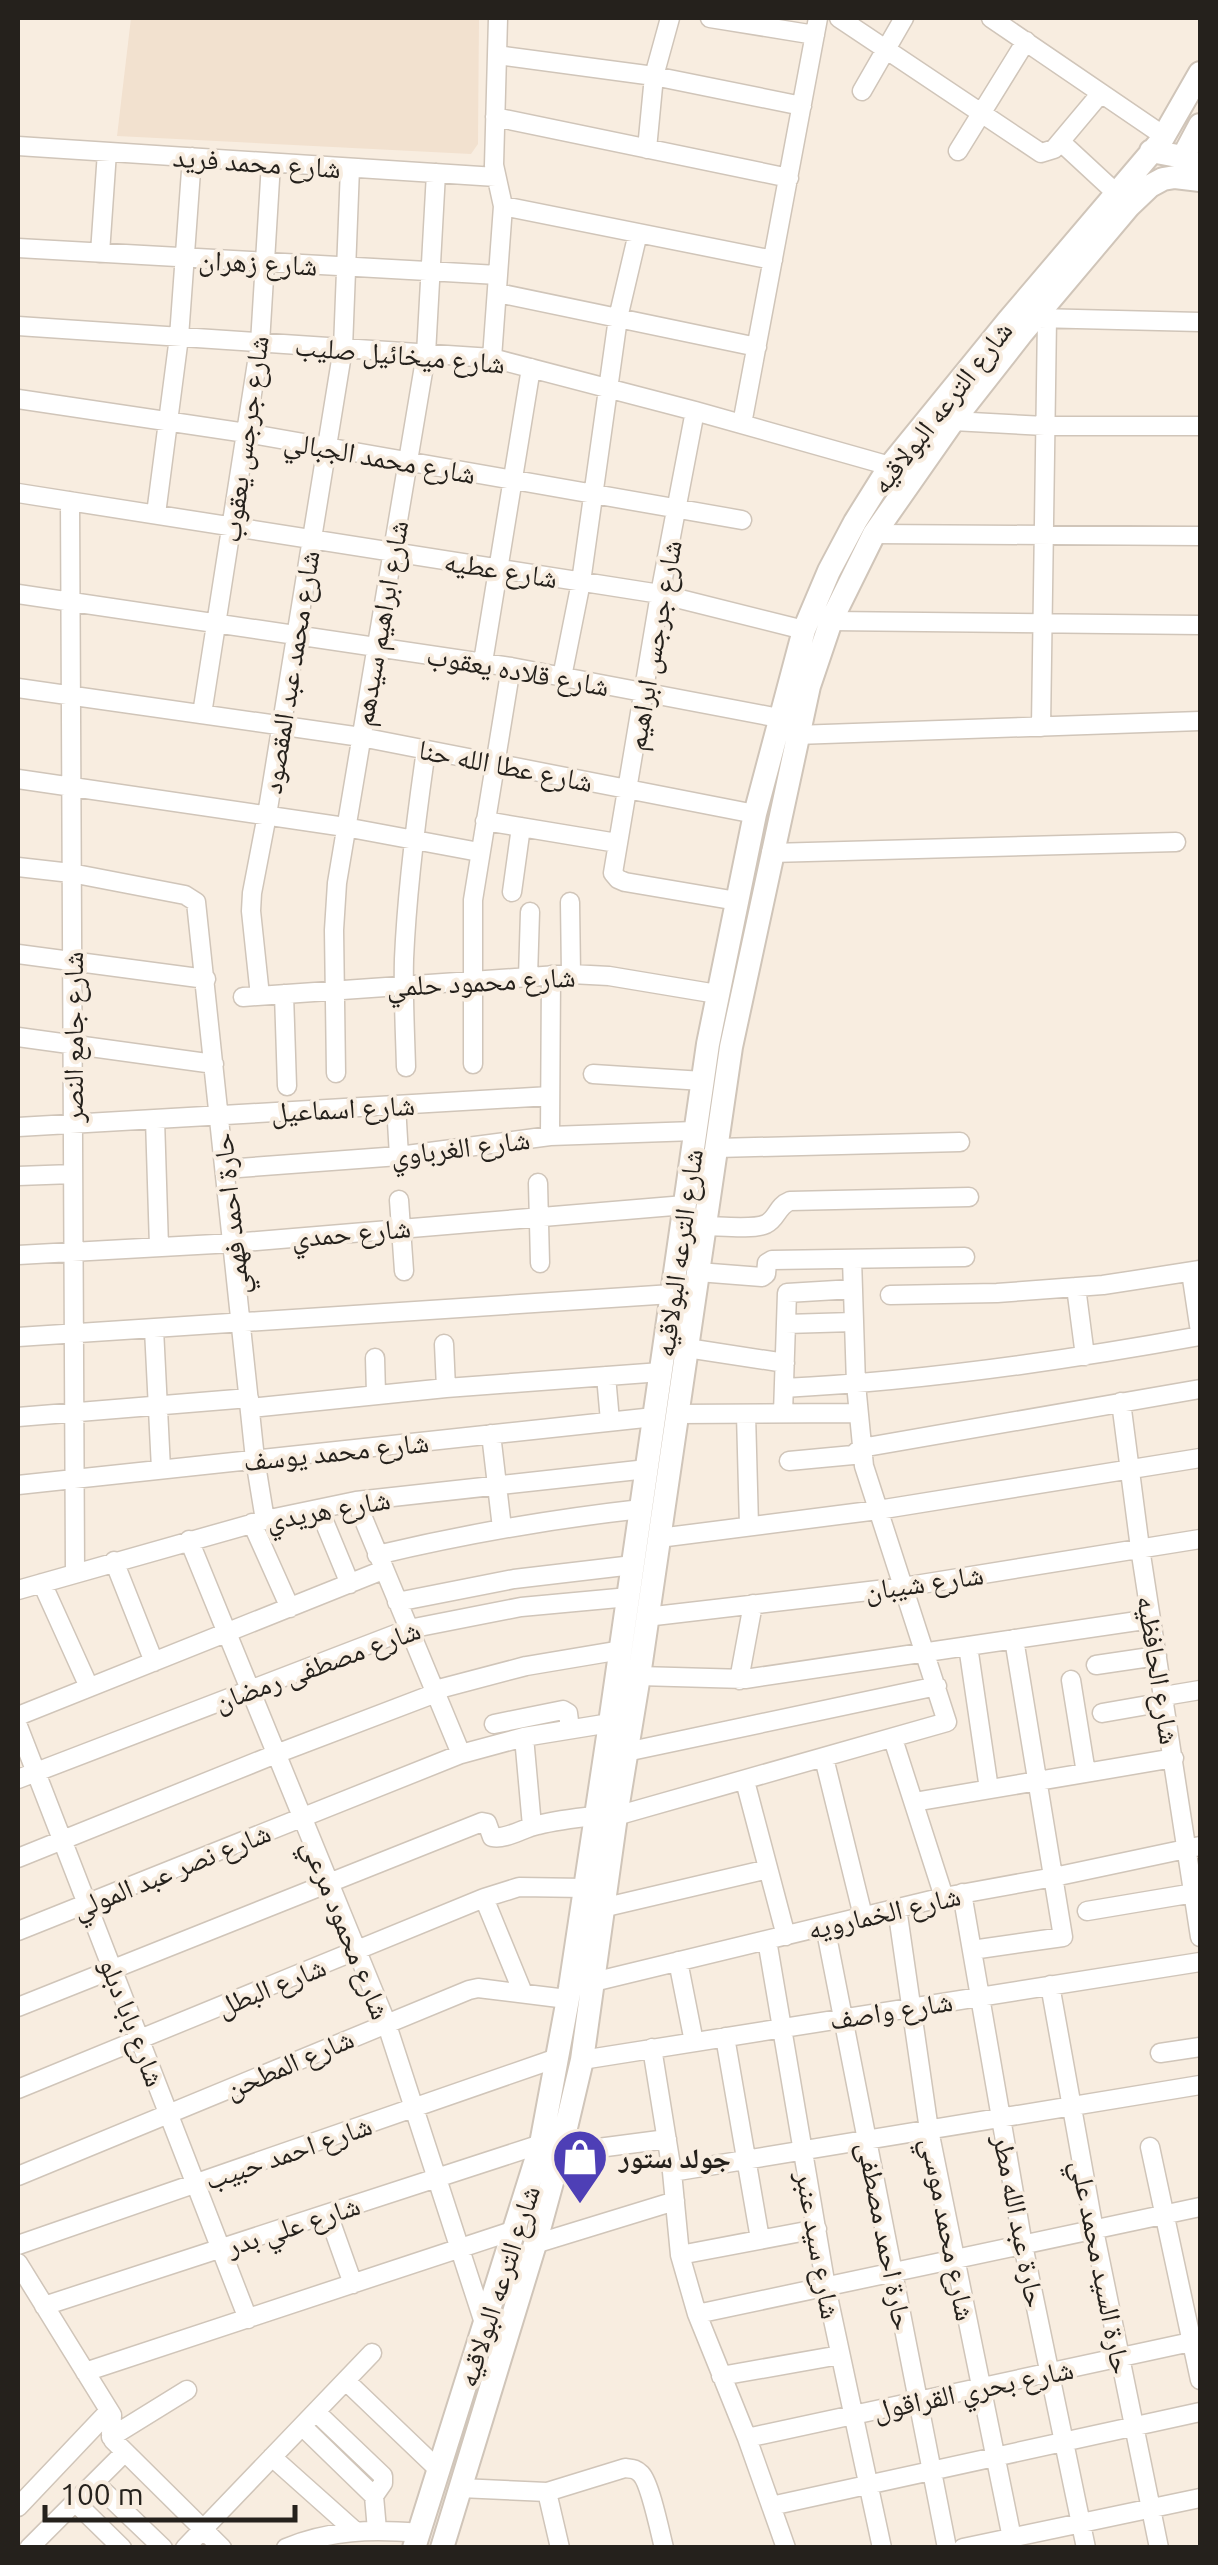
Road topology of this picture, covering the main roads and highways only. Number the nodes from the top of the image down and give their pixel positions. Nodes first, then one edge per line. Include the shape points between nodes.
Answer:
1 (1200, 73) edge
2 (1200, 125) edge
3 (1157, 144) junction
4 (1192, 162) edge
5 (1200, 180) edge
6 (1028, 322) junction
7 (788, 727) junction
8 (720, 1046) junction
9 (666, 1415) junction
10 (605, 1816) junction
11 (551, 2149) junction
12 (416, 2540) edge
13 (442, 2548) edge

1 - 3 main road, شارع الترعه البولاقيه
2 - 4 main road
3 - 4 main road
3 - 6 main road, شارع الترعه البولاقيه via 1116,192
5 - 6 main road, شارع الترعه البولاقيه via 1175,177 1150,186
6 - 7 main road, شارع الترعه البولاقيه via 874,534
6 - 7 main road, شارع الترعه البولاقيه via 890,466 855,522 804,630
7 - 8 main road, شارع الترعه البولاقيه via 771,853
7 - 8 main road, شارع الترعه البولاقيه via 756,814 736,901 717,994
8 - 9 main road, شارع الترعه البولاقيه via 717,1148 686,1348
8 - 9 main road, شارع الترعه البولاقيه via 702,1081 660,1372
9 - 10 main road, شارع الترعه البولاقيه via 639,1676 626,1752
9 - 10 main road, شارع الترعه البولاقيه via 647,1469 610,1724
10 - 11 main road, شارع الترعه البولاقيه via 584,1888
10 - 11 main road, شارع الترعه البولاقيه via 602,1908 582,2060
11 - 12 main road, شارع الترعه البولاقيه via 514,2230
11 - 13 main road, شارع الترعه البولاقيه via 535,2244

